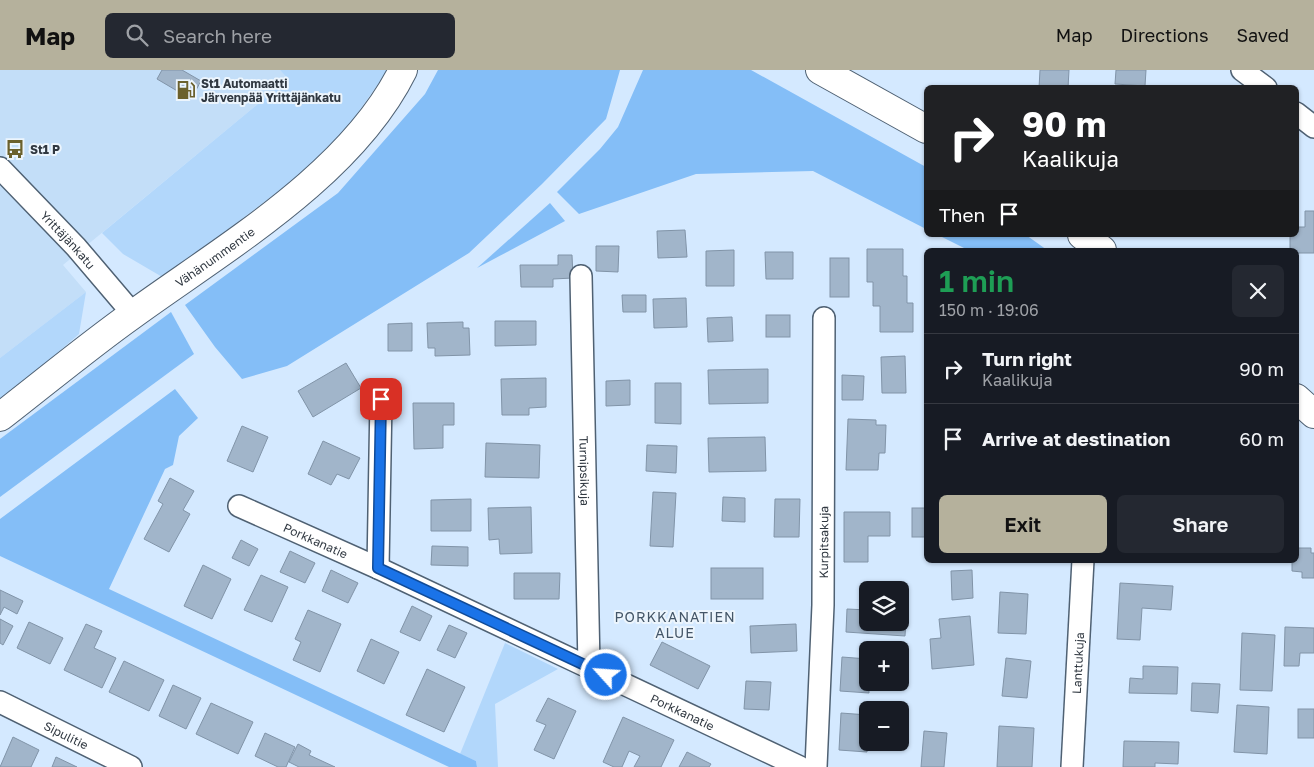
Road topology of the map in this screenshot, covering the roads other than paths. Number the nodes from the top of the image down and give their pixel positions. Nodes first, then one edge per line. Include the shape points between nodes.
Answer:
1 (403, 70) edge
2 (820, 70) edge
3 (1242, 70) edge
4 (1262, 85) edge
5 (1299, 114) edge
6 (1314, 127) edge
7 (924, 128) edge
8 (0, 168) edge
9 (1085, 237) edge
10 (1099, 248) edge
11 (581, 276) dead end
12 (133, 314) junction
13 (824, 318) dead end
14 (381, 399) dead end
15 (1299, 401) edge
16 (1314, 414) edge
17 (0, 416) edge
18 (238, 506) dead end
19 (1083, 563) edge
20 (378, 568) junction
21 (589, 666) junction
22 (0, 702) edge
23 (131, 767) edge
24 (800, 767) edge
25 (816, 767) edge
26 (1072, 767) edge

1 - 12 main road, Vähänummentie via 364,129 319,175 259,224
2 - 7 main road
3 - 4 street
5 - 6 street
8 - 12 street, Yrittäjänkatu via 76,247
9 - 10 main road
11 - 21 street, Turnipsikuja
12 - 17 main road, Vähänummentie
13 - 25 street, Kurpitsakuja via 823,605
14 - 20 street
15 - 16 main road
18 - 20 street, Porkkanatie
19 - 26 street, Lanttukuja
20 - 21 street, Porkkanatie
21 - 24 street, Porkkanatie
22 - 23 street, Sipulitie

